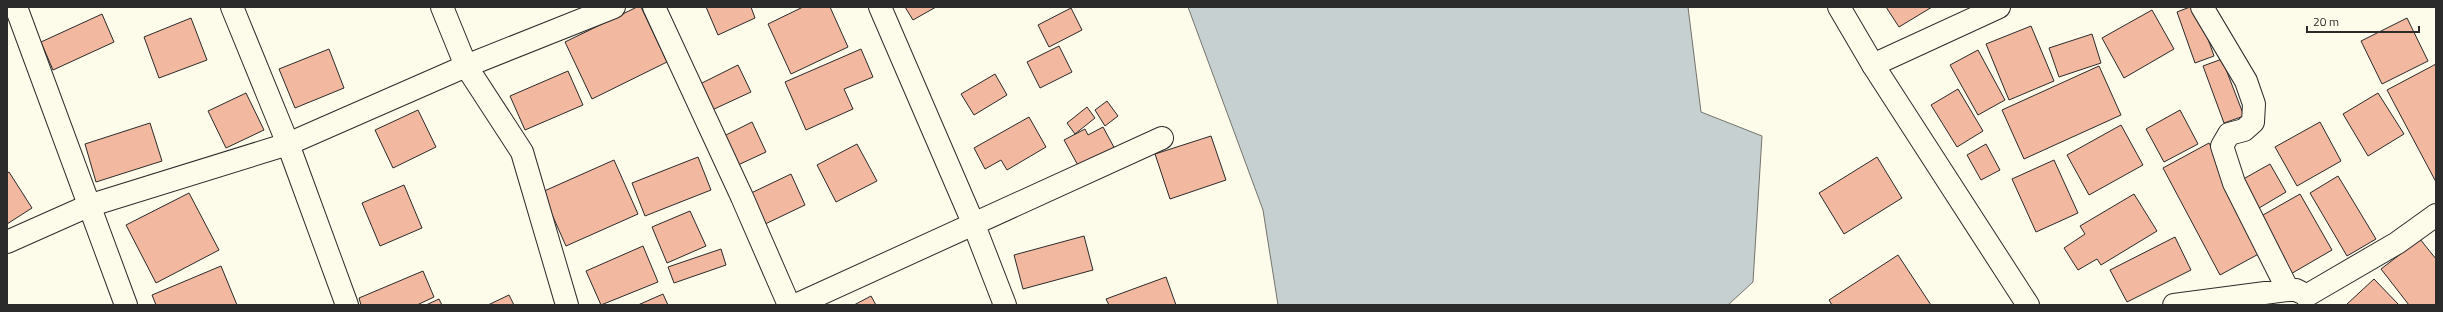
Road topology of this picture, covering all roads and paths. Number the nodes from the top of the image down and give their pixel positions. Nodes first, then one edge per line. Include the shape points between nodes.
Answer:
1 (16, 7) edge
2 (232, 7) edge
3 (442, 7) edge
4 (614, 7) edge
5 (654, 7) edge
6 (880, 7) edge
7 (1839, 7) edge
8 (1999, 7) edge
9 (2202, 7) edge
10 (1873, 65) junction
11 (466, 66) junction
12 (1162, 138) dead end
13 (288, 144) junction
14 (88, 206) junction
15 (2436, 215) edge
16 (974, 225) junction
17 (7, 242) edge
18 (2301, 297) edge
19 (126, 305) edge
20 (347, 305) edge
21 (567, 305) edge
22 (788, 305) edge
23 (796, 305) edge
24 (1005, 305) edge
25 (2028, 305) edge
26 (2174, 305) edge

1 - 14 street
2 - 13 street
3 - 11 street
4 - 11 street
5 - 22 street via 742,197
6 - 16 street
7 - 10 street
8 - 10 street
9 - 18 street via 2246,81 2254,104 2253,122 2244,130 2229,134 2222,146 2234,183
10 - 25 street
11 - 13 street
11 - 21 street via 522,152
12 - 16 street
13 - 14 street
13 - 20 street
14 - 17 street
14 - 19 street
15 - 18 street via 2397,243
16 - 23 street
16 - 24 street
18 - 26 street

